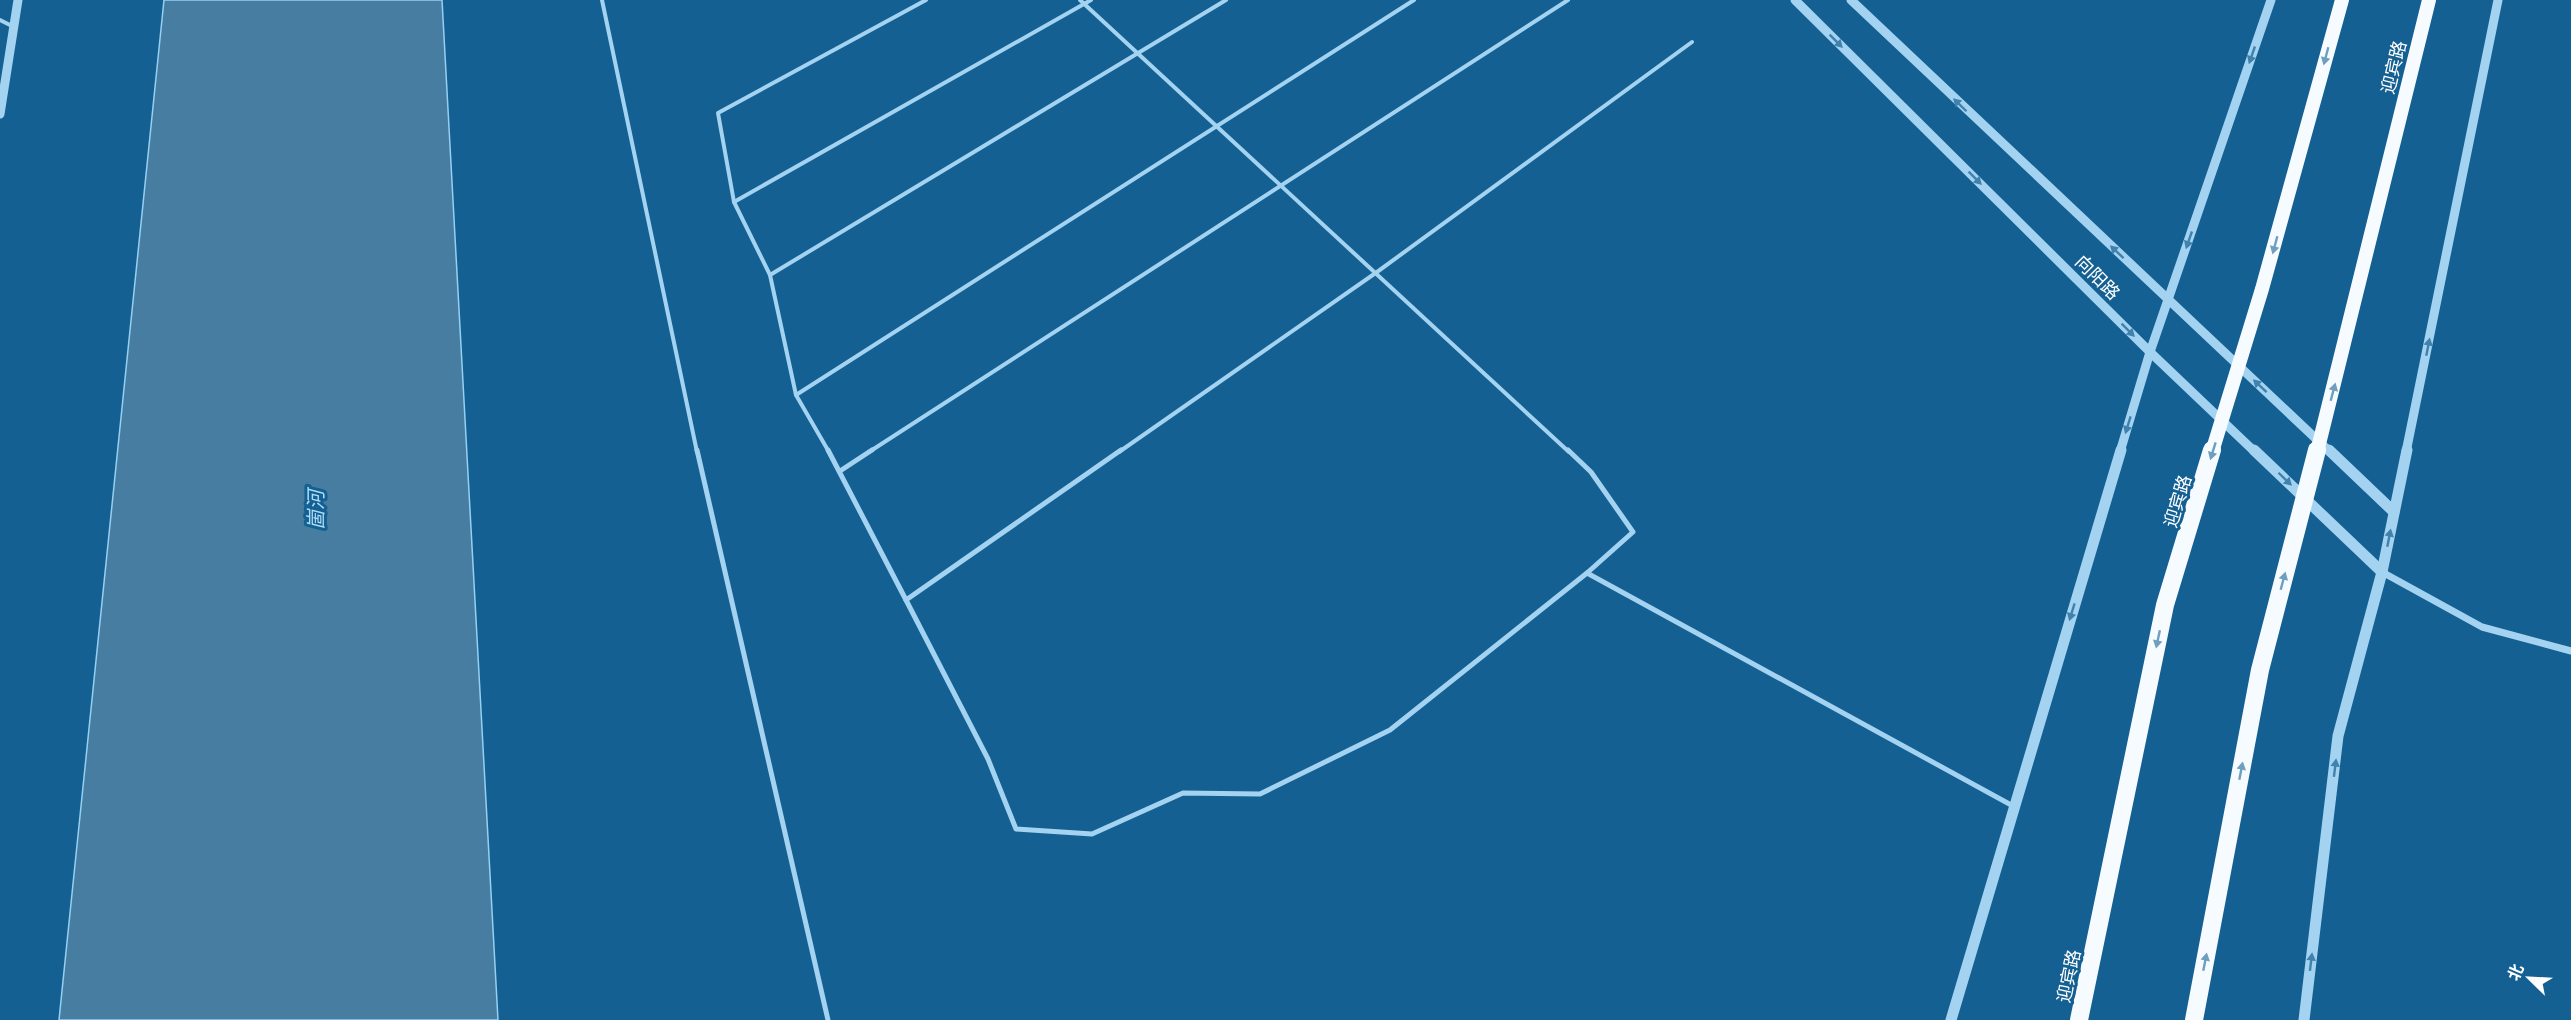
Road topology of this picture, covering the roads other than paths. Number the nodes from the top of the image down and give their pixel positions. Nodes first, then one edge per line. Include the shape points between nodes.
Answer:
1 (18, 0) edge
2 (602, 0) edge
3 (926, 0) edge
4 (1091, 0) edge
5 (1226, 0) edge
6 (1414, 0) edge
7 (1569, 0) edge
8 (1795, 0) edge
9 (1851, 0) edge
10 (2271, 0) edge
11 (2342, 0) edge
12 (2429, 0) edge
13 (2498, 0) edge
14 (1082, 2) edge
15 (0, 20) edge
16 (14, 27) junction
17 (1692, 42) dead end
18 (1137, 53) junction
19 (0, 114) edge
20 (1216, 126) junction
21 (1281, 186) junction
22 (734, 202) junction
23 (1377, 272) junction
24 (770, 274) junction
25 (2151, 352) junction
26 (796, 394) junction
27 (840, 471) junction
28 (2394, 512) junction
29 (2382, 572) junction
30 (1587, 573) junction
31 (906, 600) junction
32 (2571, 651) edge
33 (2013, 806) junction
34 (828, 1020) edge
35 (1951, 1020) edge
36 (2079, 1020) edge
37 (2194, 1020) edge
38 (2304, 1020) edge

1 - 16 street
2 - 34 lane via 674,350 758,729
3 - 22 lane via 718,113
4 - 14 lane
5 - 18 lane
6 - 20 lane
7 - 21 lane
8 -> 25 street, 向阳路
28 -> 9 street, 向阳路
10 -> 25 street
11 -> 36 highway, 迎宾路, bridge via 2262,289 2165,605
37 -> 12 highway, 迎宾路, bridge via 2260,670
28 -> 13 street
14 - 18 lane
14 - 22 lane
15 - 16 lane
16 - 19 street
17 - 23 lane
18 - 20 lane
18 - 24 lane
20 - 21 lane
20 - 26 lane
21 - 23 lane
21 - 27 lane
22 - 24 lane
23 - 30 lane via 1591,472 1633,532
23 - 31 lane
24 - 26 lane
25 -> 29 street, 向阳路
25 -> 33 street
26 - 27 lane
27 - 31 lane
29 -> 28 street
29 - 32 street via 2482,627
38 -> 29 street via 2338,736
30 - 31 lane via 1390,730 1260,794 1183,793 1092,834 1016,829 988,759
30 - 33 lane
33 - 35 street

